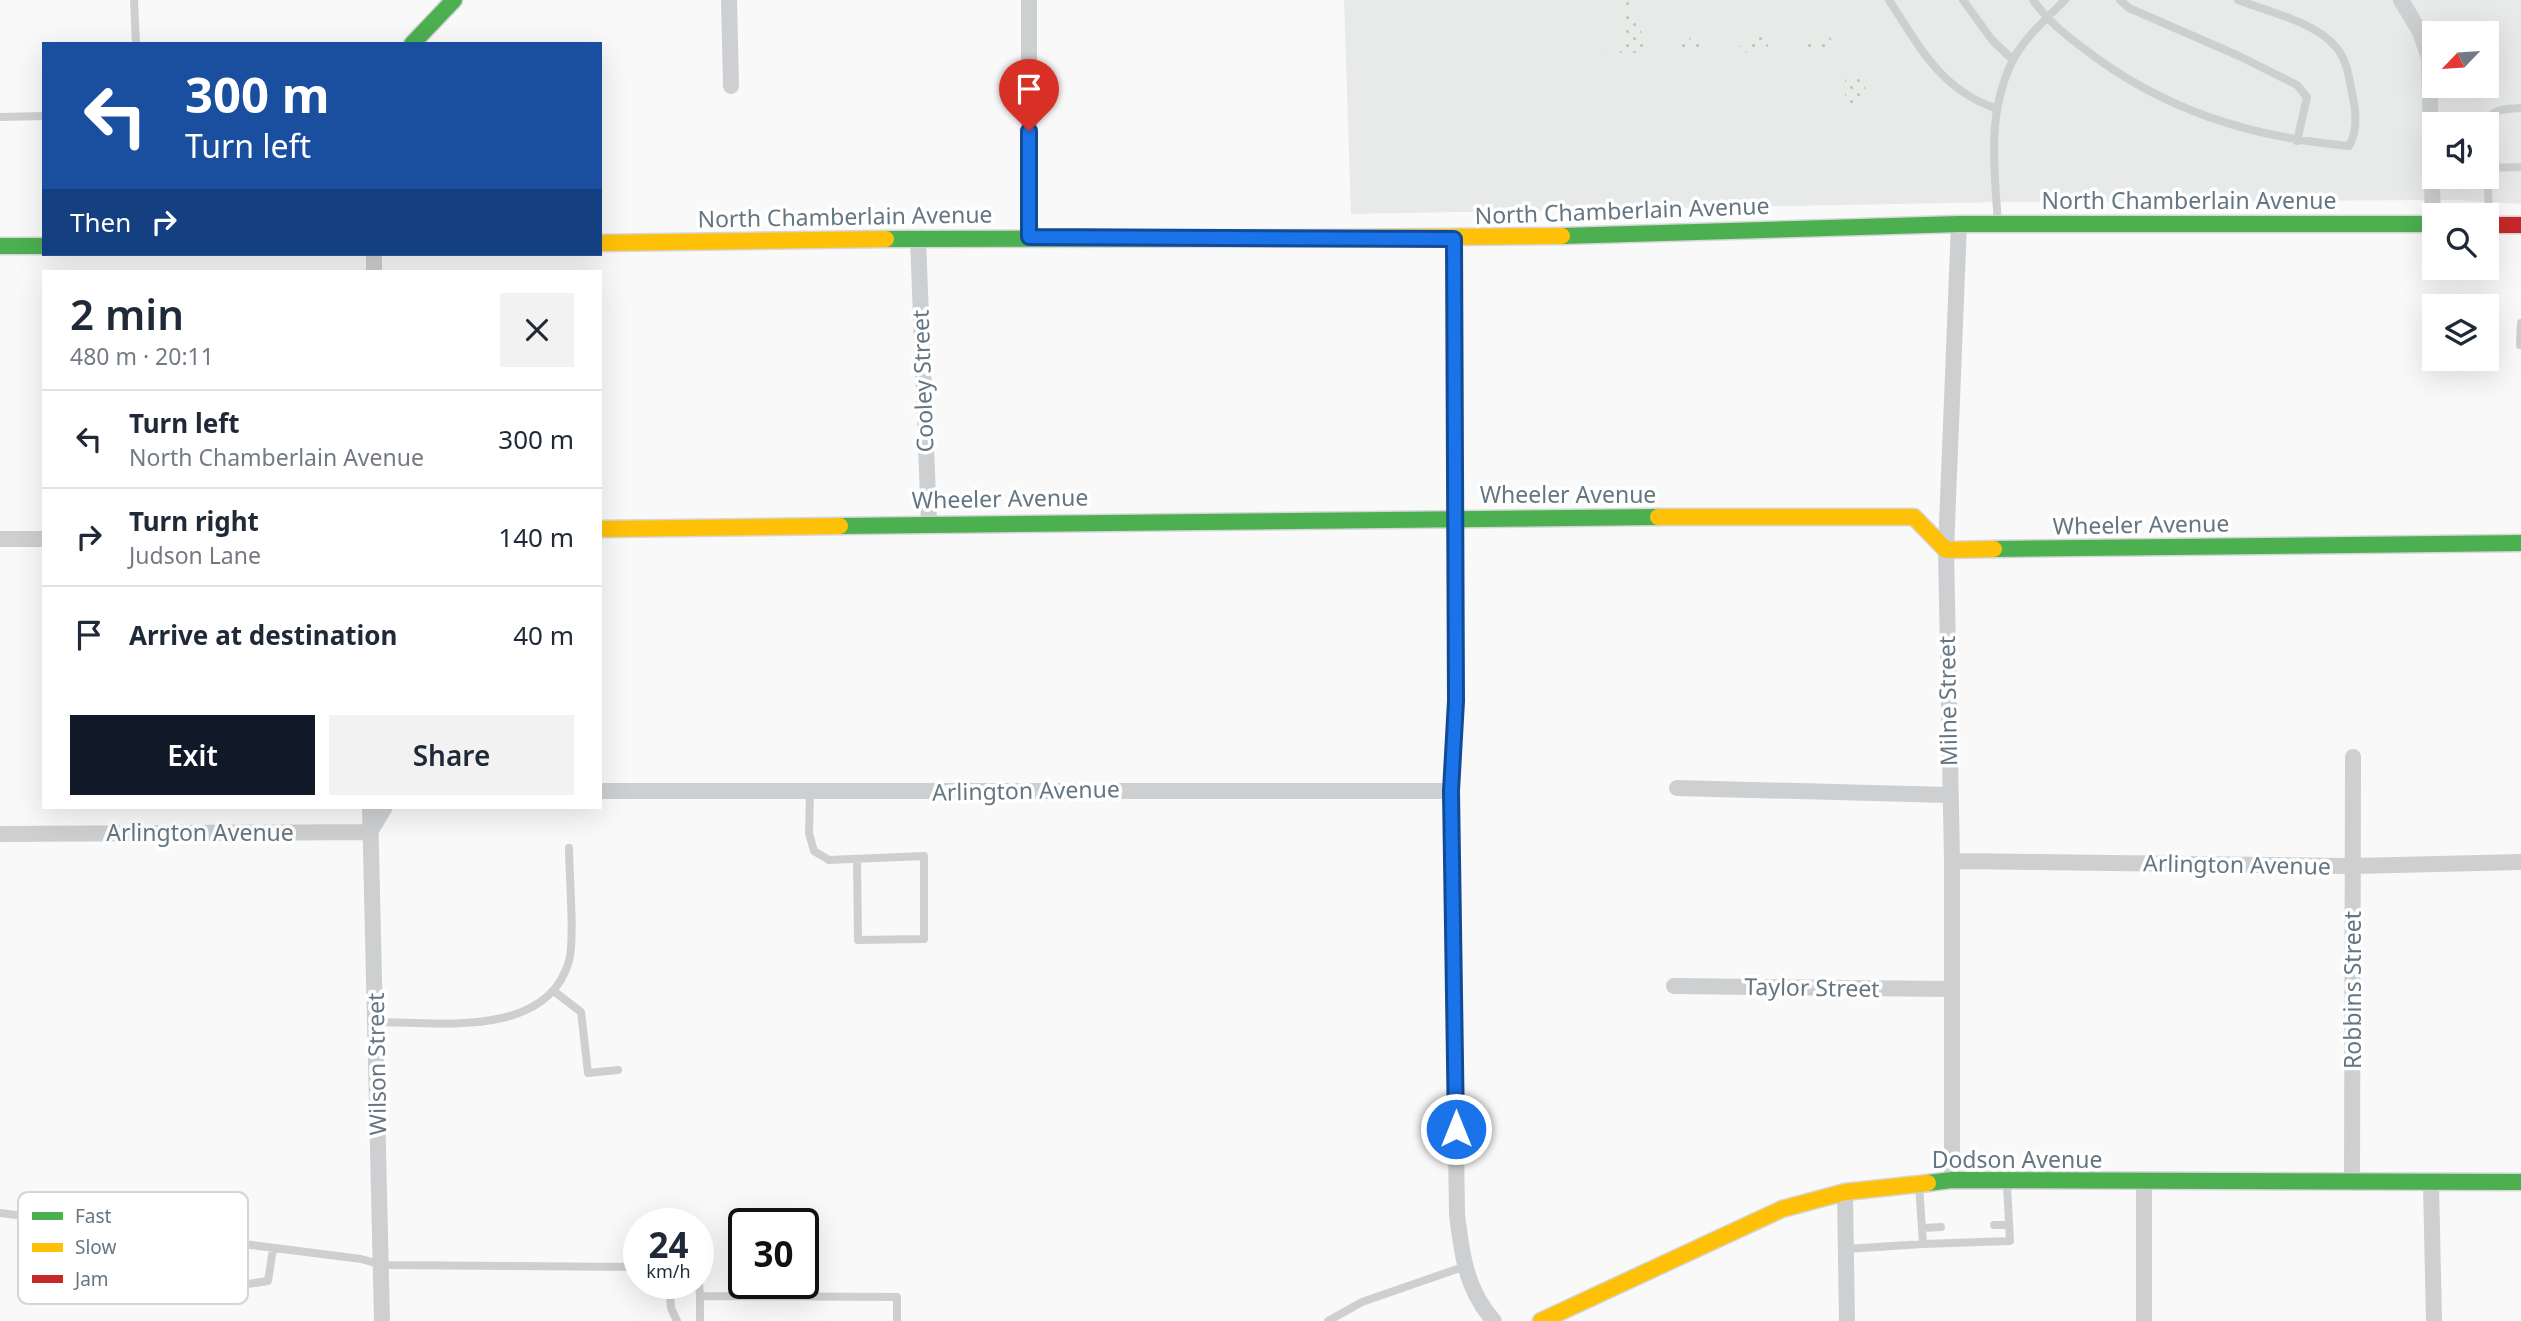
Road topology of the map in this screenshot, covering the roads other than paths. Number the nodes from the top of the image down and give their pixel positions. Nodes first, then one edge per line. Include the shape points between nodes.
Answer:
1 (134, 0) edge
2 (454, 0) edge
3 (729, 0) edge
4 (1029, 0) edge
5 (1889, 0) edge
6 (1963, 0) edge
7 (2033, 0) edge
8 (2065, 0) edge
9 (2120, 0) edge
10 (2238, 0) edge
11 (2401, 0) edge
12 (2046, 19) junction
13 (135, 42) edge
14 (414, 42) edge
15 (2012, 60) junction
16 (731, 86) dead end
17 (1995, 108) junction
18 (2521, 108) edge
19 (2496, 112) edge
20 (42, 116) edge
21 (0, 117) edge
22 (2297, 141) junction
23 (2521, 167) edge
24 (2499, 168) edge
25 (2433, 203) edge
26 (2422, 223) edge
27 (1959, 224) junction
28 (1998, 224) junction
29 (2499, 225) edge
30 (2521, 225) edge
31 (1029, 237) junction
32 (918, 239) junction
33 (1454, 239) junction
34 (602, 243) edge
35 (0, 246) edge
36 (42, 246) edge
37 (2521, 323) edge
38 (2520, 345) edge
39 (1453, 517) junction
40 (929, 523) junction
41 (602, 529) edge
42 (0, 539) edge
43 (42, 539) edge
44 (2521, 543) edge
45 (1946, 550) junction
46 (2353, 757) dead end
47 (1677, 788) dead end
48 (602, 791) edge
49 (1451, 791) junction
50 (810, 793) junction
51 (1949, 795) junction
52 (370, 809) edge
53 (384, 809) edge
54 (370, 832) junction
55 (0, 834) edge
56 (569, 848) dead end
57 (857, 859) junction
58 (1952, 862) junction
59 (2521, 862) edge
60 (2353, 866) junction
61 (1674, 986) dead end
62 (1951, 989) junction
63 (555, 992) junction
64 (376, 1022) junction
65 (618, 1070) dead end
66 (1952, 1180) junction
67 (2007, 1180) junction
68 (2352, 1181) junction
69 (2521, 1182) edge
70 (1919, 1183) junction
71 (2144, 1183) junction
72 (2431, 1184) junction
73 (1845, 1192) junction
74 (0, 1213) edge
75 (18, 1215) edge
76 (2009, 1225) junction
77 (1994, 1226) dead end
78 (1941, 1227) dead end
79 (1922, 1228) junction
80 (1923, 1244) junction
81 (248, 1246) edge
82 (273, 1249) junction
83 (1846, 1249) junction
84 (382, 1265) junction
85 (623, 1267) edge
86 (1463, 1267) junction
87 (248, 1284) edge
88 (714, 1296) edge
89 (670, 1299) edge
90 (700, 1299) edge
91 (382, 1321) edge
92 (677, 1321) edge
93 (700, 1321) edge
94 (897, 1321) edge
95 (1328, 1321) edge
96 (1494, 1321) edge
97 (1541, 1321) edge
98 (1847, 1321) edge
99 (2144, 1321) edge
100 (2434, 1321) edge

1 - 13 lane
2 - 14 street
3 - 16 street
4 - 31 street
5 - 17 lane via 1926,57 1951,83 1970,99
6 - 15 lane
7 - 12 lane
8 - 12 lane
9 - 22 lane via 2297,85 2307,97
10 - 22 lane via 2303,25 2335,47 2347,66 2355,103 2355,136 2350,146
11 - 25 street via 2429,58
12 - 15 lane
12 - 22 lane via 2102,63 2179,107 2248,131
15 - 17 lane
17 - 28 lane
18 - 19 lane
20 - 21 lane
23 - 24 lane
26 - 28 street, North Chamberlain Avenue
27 - 28 street, North Chamberlain Avenue
27 - 33 street, North Chamberlain Avenue
27 - 45 street, Milne Street
29 - 30 street
31 - 32 street, North Chamberlain Avenue
31 - 33 street, North Chamberlain Avenue
32 - 34 street, North Chamberlain Avenue
32 - 40 street, Cooley Street
33 - 39 street
35 - 36 street
37 - 38 lane
39 - 40 street, Wheeler Avenue
39 - 45 street, Wheeler Avenue via 1914,517
39 - 49 street via 1456,701
40 - 41 street, Wheeler Avenue
42 - 43 street
44 - 45 street, Wheeler Avenue
45 - 51 street, Milne Street
46 - 60 street, Robbins Street
47 - 51 street
48 - 50 street, Arlington Avenue
49 - 50 street, Arlington Avenue
49 - 86 street via 1457,1203
50 - 57 lane via 809,832 814,851 829,860
51 - 58 street, Milne Street
52 - 54 street, Wilson Street
53 - 54 street
54 - 55 street, Arlington Avenue
54 - 64 street, Wilson Street
56 - 63 lane via 570,958
57 - 57 lane via 924,856 924,939 858,940
58 - 60 street, Arlington Avenue
58 - 62 street, Milne Street
59 - 60 street, Arlington Avenue
60 - 68 street, Robbins Street
61 - 62 street, Taylor Street
62 - 66 street, Milne Street
63 - 64 lane via 540,1005 506,1017
63 - 65 lane via 581,1012 588,1073
64 - 84 street, Wilson Street
66 - 67 street, Dodson Avenue
66 - 70 street, Dodson Avenue
67 - 71 street, Dodson Avenue
67 - 76 lane
68 - 71 street, Dodson Avenue
68 - 72 street, Dodson Avenue
69 - 72 street, Dodson Avenue
70 - 73 street, Dodson Avenue
70 - 79 lane
71 - 99 street
72 - 100 street
73 - 83 street
73 - 97 street, Dodson Avenue via 1782,1209
74 - 75 lane
76 - 77 lane
76 - 80 lane via 2010,1241
78 - 79 lane
79 - 80 lane
80 - 83 lane
81 - 82 lane
82 - 84 lane
82 - 87 lane via 268,1281
83 - 98 street
84 - 85 lane
84 - 91 street, Wilson Street
86 - 95 lane via 1362,1302
86 - 96 street via 1480,1306
88 - 94 lane via 897,1297
89 - 92 lane
90 - 93 lane

